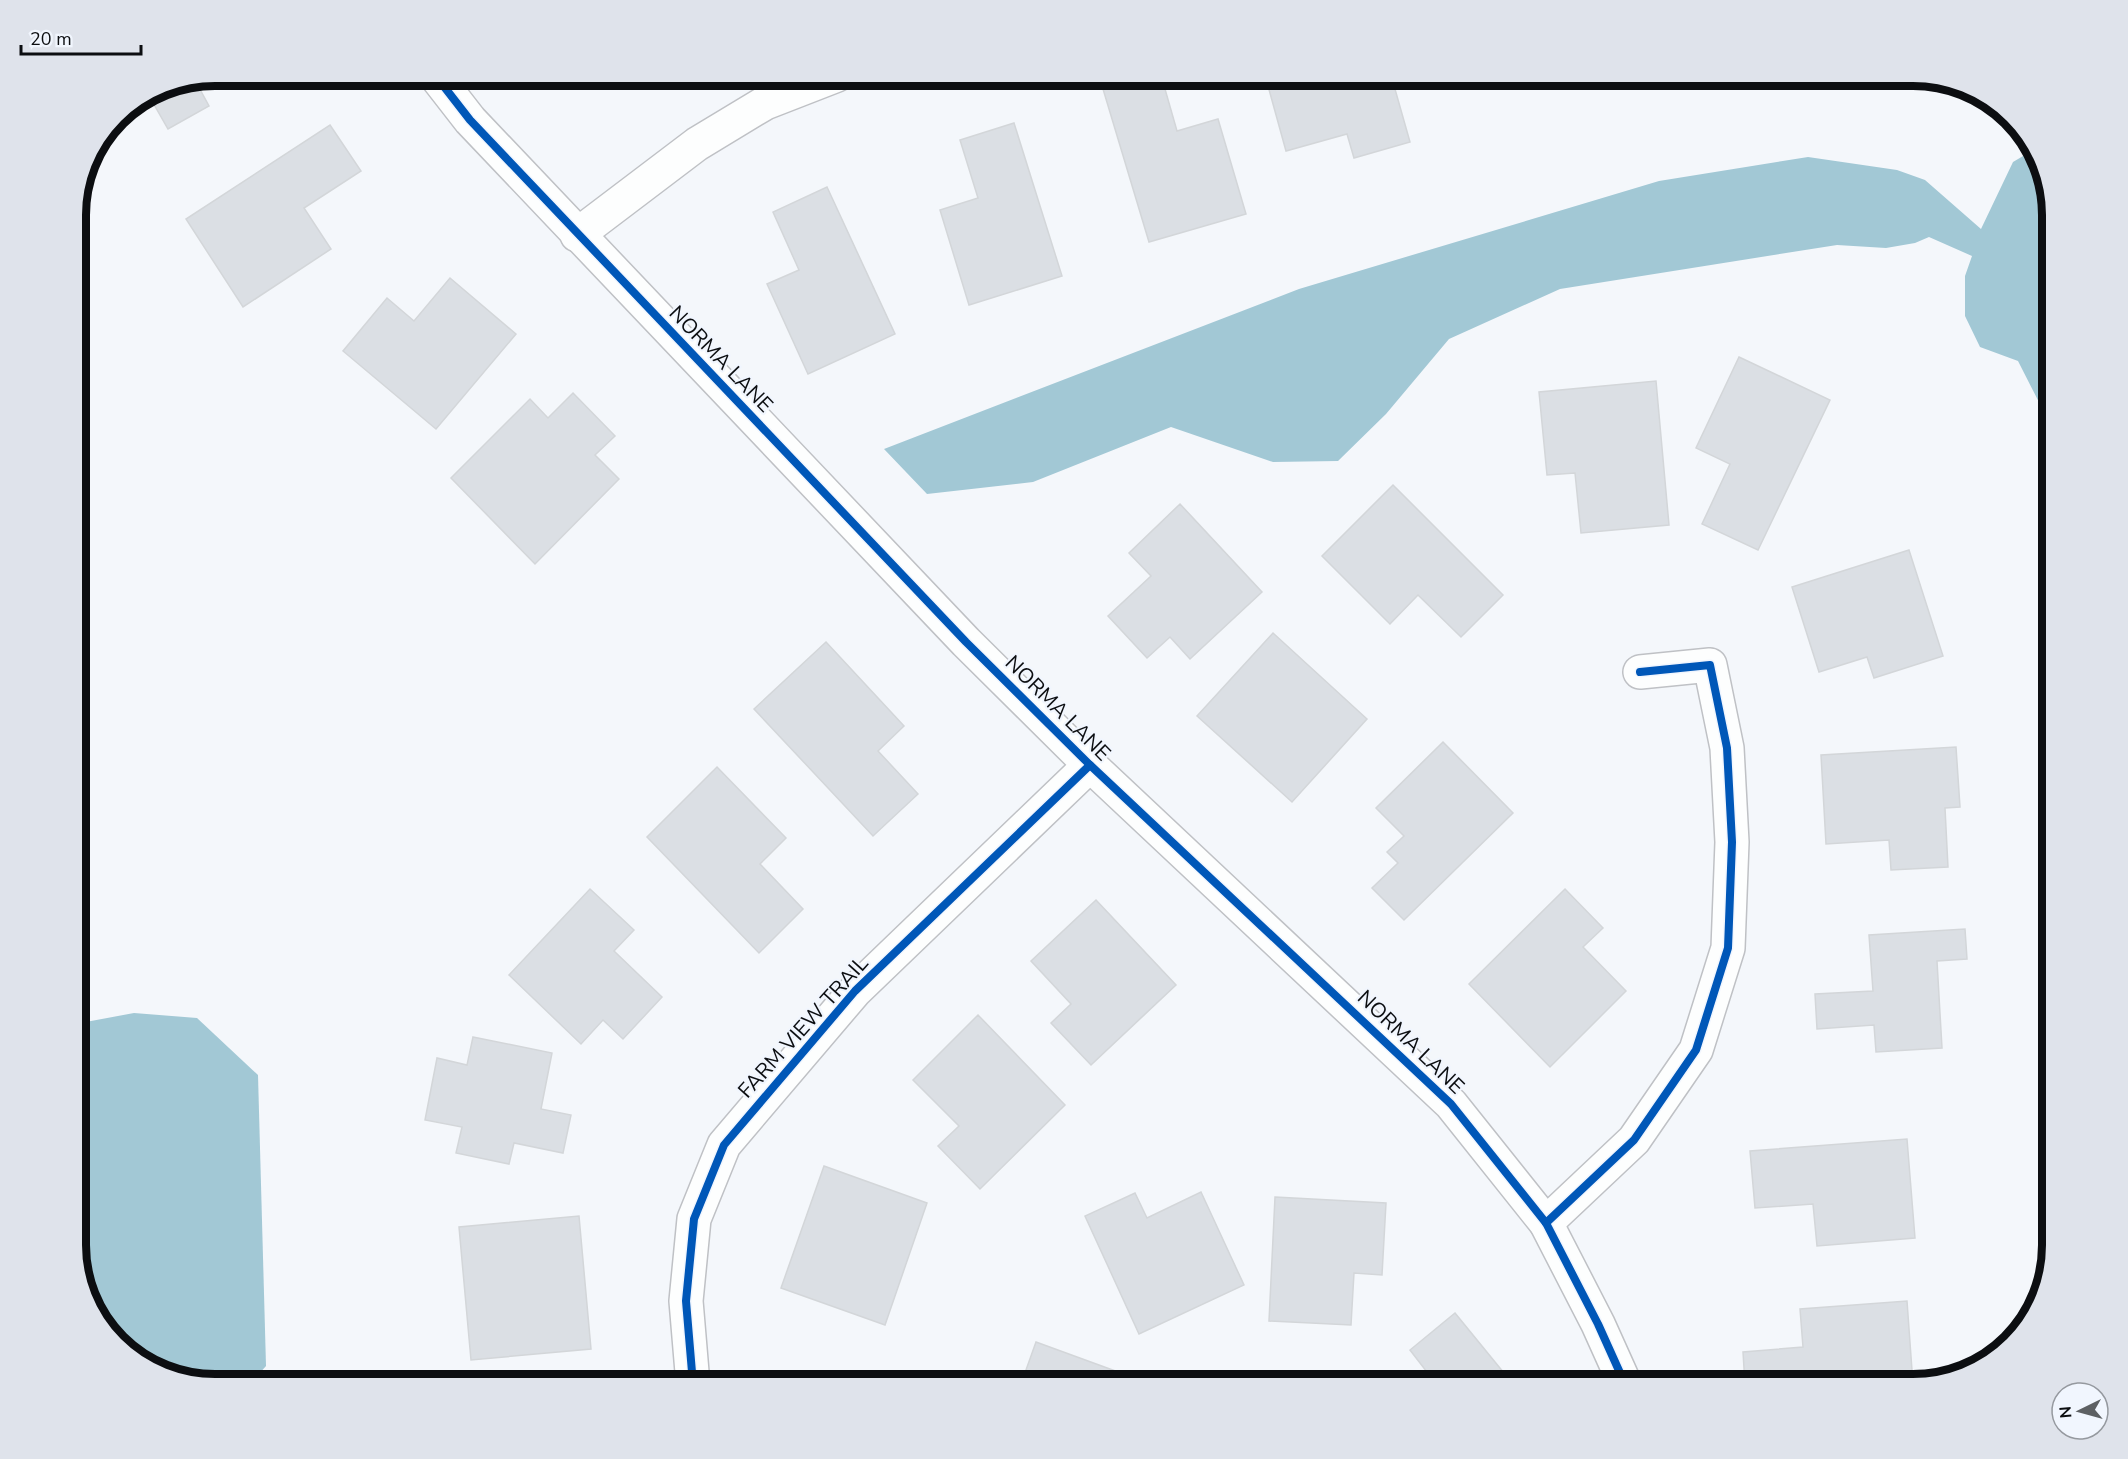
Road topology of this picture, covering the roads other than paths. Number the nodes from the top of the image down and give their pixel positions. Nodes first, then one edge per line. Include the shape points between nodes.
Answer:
1 (444, 86) edge
2 (810, 86) edge
3 (577, 235) junction
4 (1640, 672) dead end
5 (1090, 765) junction
6 (1546, 1223) junction
7 (692, 1374) edge
8 (1620, 1374) edge

1 - 3 street, NORMA LANE
2 - 3 street via 765,104 697,144
3 - 5 street, NORMA LANE via 966,642
4 - 6 street via 1710,665 1727,748 1732,842 1728,948 1696,1050 1634,1140
5 - 6 street, NORMA LANE via 1451,1104
5 - 7 street, FARM VIEW TRAIL via 855,992 724,1144 694,1219 686,1301
6 - 8 street, NORMA LANE

